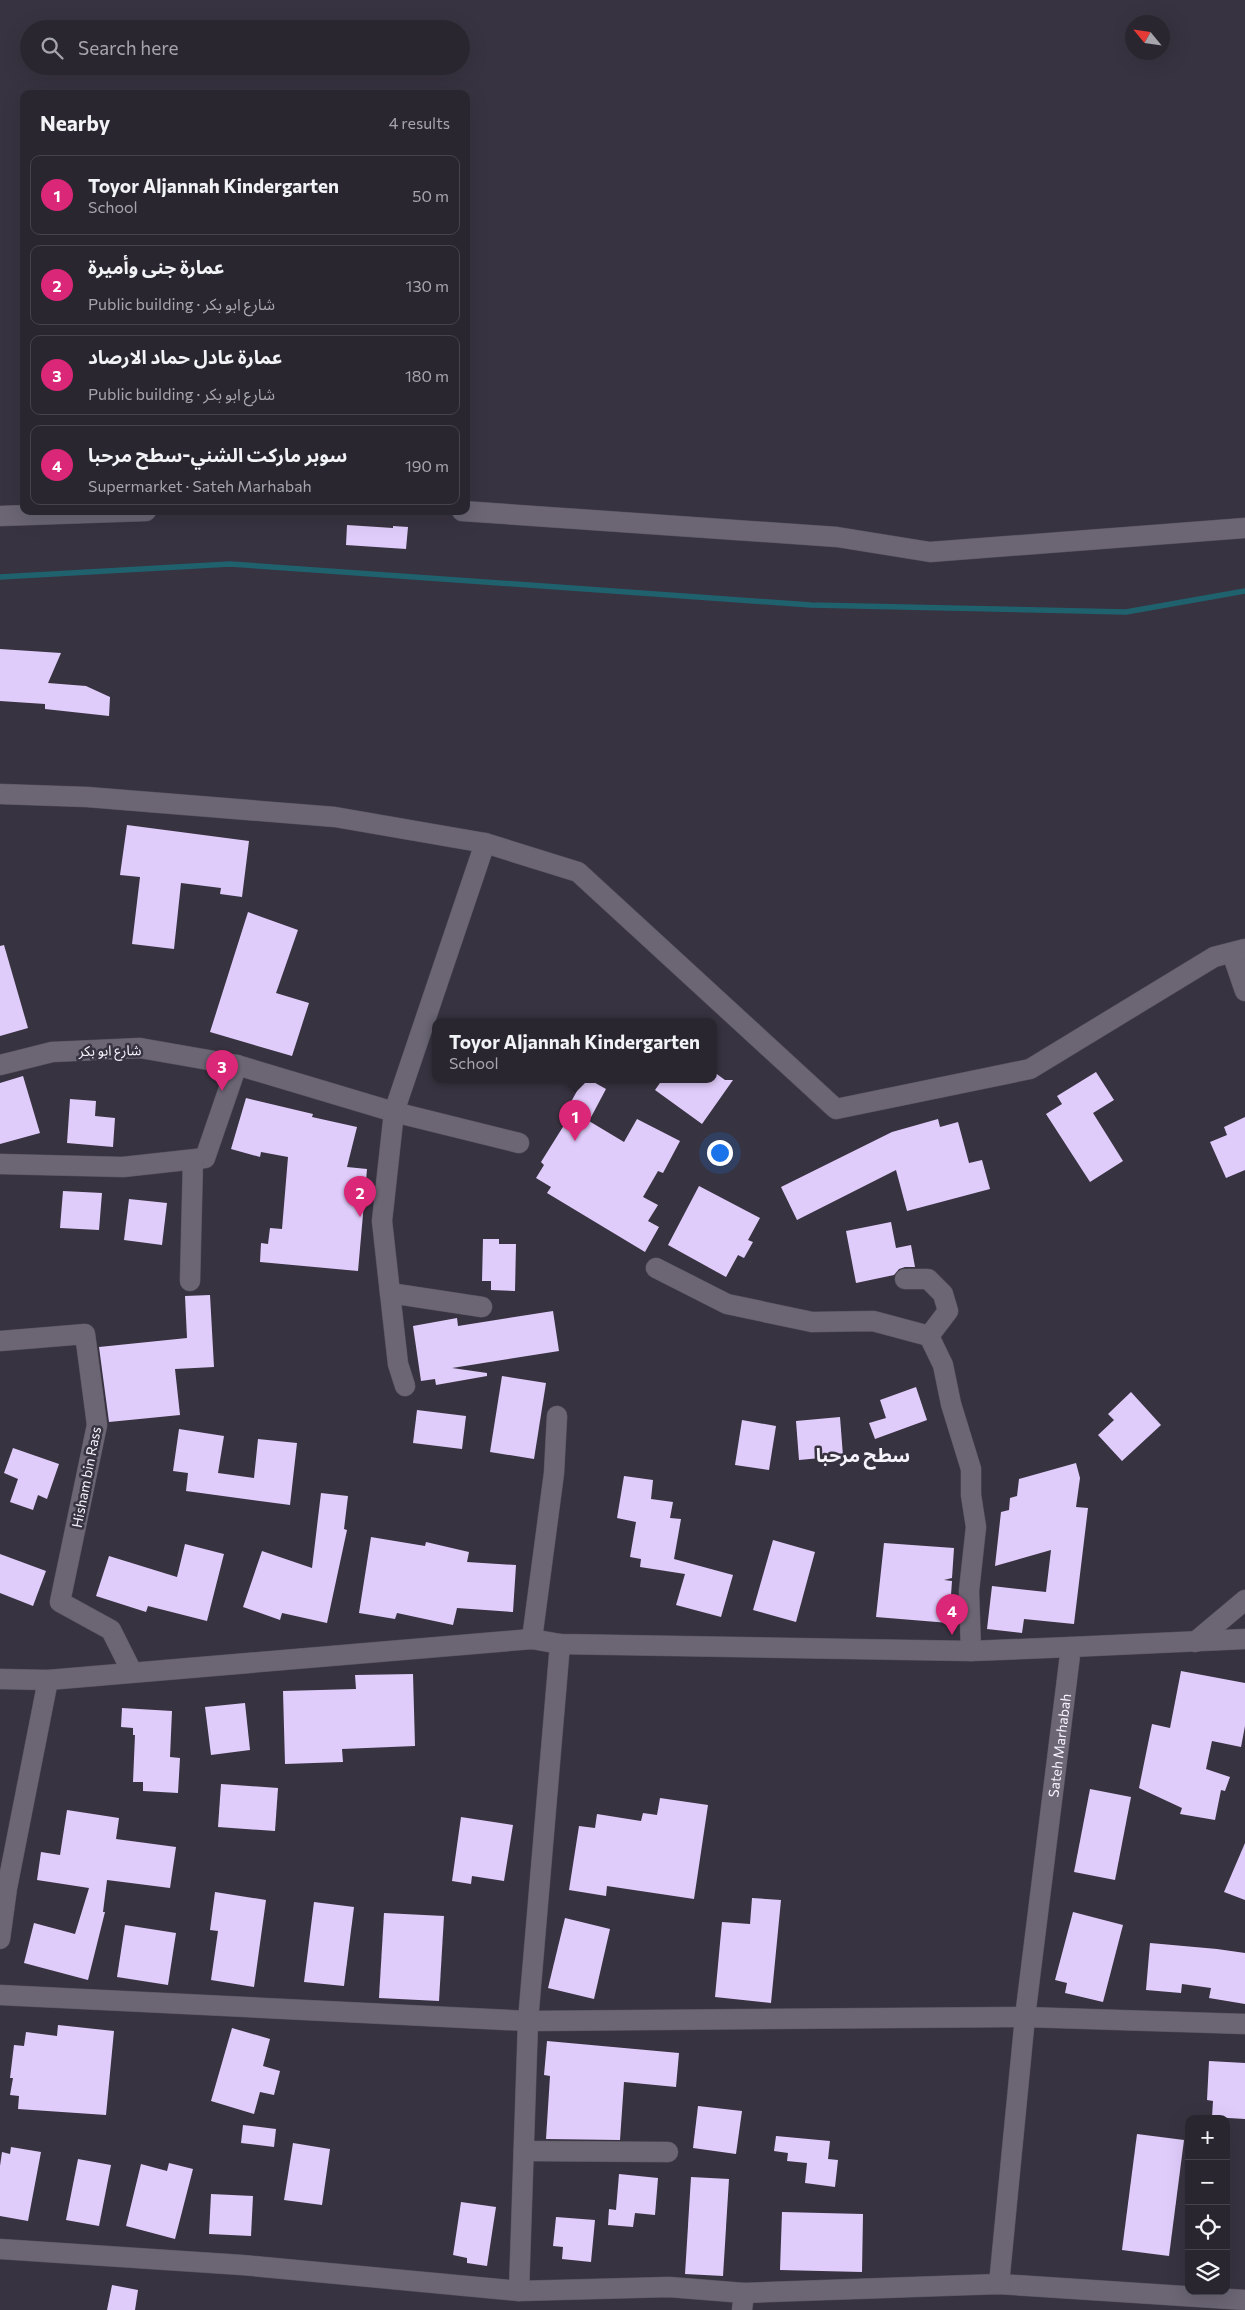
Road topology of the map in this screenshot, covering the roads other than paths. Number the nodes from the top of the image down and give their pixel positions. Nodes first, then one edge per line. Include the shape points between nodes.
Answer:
1 (470, 512) edge
2 (29, 515) edge
3 (0, 516) edge
4 (1245, 528) edge
5 (0, 794) edge
6 (485, 843) junction
7 (1238, 951) edge
8 (1245, 991) edge
9 (0, 1065) edge
10 (237, 1065) junction
11 (394, 1112) junction
12 (519, 1143) dead end
13 (194, 1160) junction
14 (0, 1164) edge
15 (656, 1268) dead end
16 (905, 1280) dead end
17 (190, 1281) dead end
18 (390, 1293) junction
19 (482, 1308) dead end
20 (929, 1336) junction
21 (0, 1341) edge
22 (405, 1386) dead end
23 (557, 1416) dead end
24 (1245, 1600) edge
25 (532, 1639) junction
26 (1245, 1639) edge
27 (1195, 1642) junction
28 (560, 1644) junction
29 (1071, 1647) junction
30 (971, 1651) junction
31 (132, 1672) junction
32 (0, 1680) edge
33 (48, 1680) junction
34 (0, 1939) edge
35 (0, 1994) edge
36 (1025, 2017) junction
37 (528, 2021) junction
38 (1245, 2024) edge
39 (524, 2150) junction
40 (668, 2152) dead end
41 (0, 2249) edge
42 (999, 2284) junction
43 (519, 2291) junction
44 (1245, 2300) edge
45 (743, 2301) edge

1 - 4 street via 837,537 930,552
2 - 3 street
5 - 6 street via 87,797 334,818
6 - 7 street via 578,872 836,1108 1030,1069 1214,957
6 - 11 street
7 - 8 street
9 - 10 street, شارع ابو بكر via 52,1052 140,1048
10 - 11 street, شارع ابو بكر
10 - 13 street via 205,1158
11 - 12 street, شارع ابو بكر
11 - 18 street via 382,1221
13 - 14 street via 123,1167
13 - 17 street
15 - 20 street via 727,1304 812,1322 872,1321
16 - 20 street via 928,1279 943,1294 948,1311
18 - 19 street
18 - 22 street via 398,1364
20 - 30 street via 943,1365 971,1469 976,1527 969,1591
21 - 31 street, Hisham bin Rass via 85,1334 97,1425 60,1602 111,1630
23 - 25 street via 554,1473
24 - 27 street
25 - 28 street
25 - 31 street
26 - 27 street
27 - 29 street
28 - 30 street
28 - 37 street
29 - 30 street
29 - 36 street, Sateh Marhabah
31 - 33 street
32 - 33 street
33 - 34 street
35 - 37 street
36 - 37 street
36 - 38 street
36 - 42 street, Sateh Marhabah
37 - 39 street
39 - 40 street
39 - 43 street
41 - 43 street via 242,2264
42 - 44 street
42 - 45 street
43 - 45 street via 669,2287

